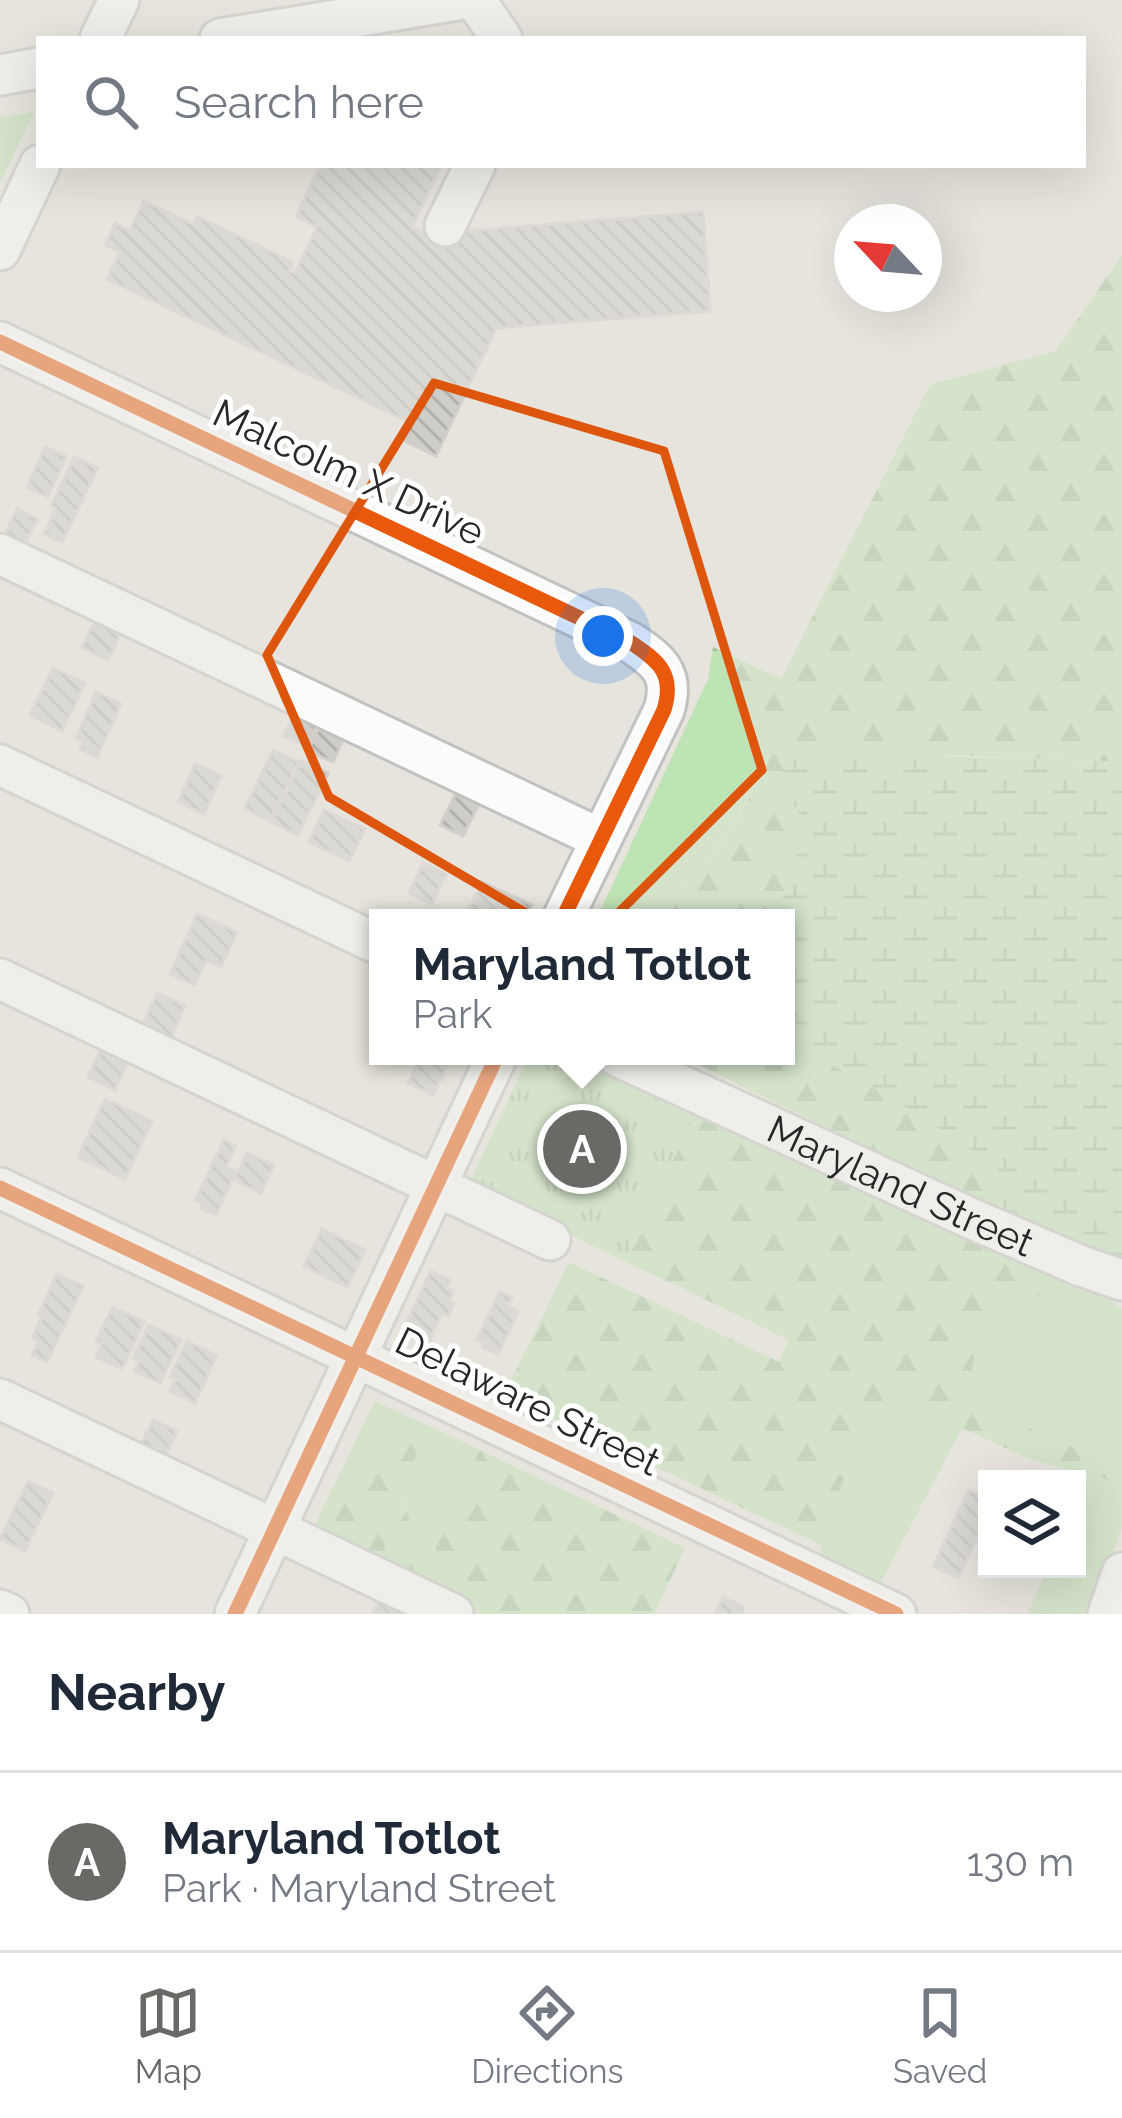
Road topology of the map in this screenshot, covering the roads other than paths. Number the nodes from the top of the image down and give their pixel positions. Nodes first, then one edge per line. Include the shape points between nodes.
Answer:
1 (119, 0) edge
2 (458, 0) edge
3 (475, 0) edge
4 (101, 36) edge
5 (238, 36) edge
6 (500, 36) edge
7 (36, 69) edge
8 (0, 75) edge
9 (39, 168) edge
10 (474, 168) edge
11 (445, 226) dead end
12 (0, 250) edge
13 (0, 342) edge
14 (0, 554) edge
15 (0, 765) edge
16 (601, 839) junction
17 (567, 909) edge
18 (369, 940) edge
19 (0, 979) edge
20 (493, 1065) edge
21 (637, 1065) edge
22 (437, 1186) junction
23 (0, 1188) edge
24 (550, 1240) dead end
25 (1122, 1280) edge
26 (357, 1356) junction
27 (0, 1400) edge
28 (275, 1530) junction
29 (1122, 1573) edge
30 (0, 1610) edge
31 (9, 1614) edge
32 (235, 1614) edge
33 (452, 1614) edge
34 (896, 1614) edge
35 (1108, 1614) edge

1 - 4 street
2 - 5 street
3 - 6 street
7 - 8 street
9 - 12 street
10 - 11 street
13 - 16 street, Malcolm X Drive via 655,659 668,682 664,710
14 - 16 street
15 - 18 street
16 - 17 street
19 - 22 street
20 - 22 street
21 - 25 street, Maryland Street
22 - 24 street
22 - 26 street
23 - 26 street, Delaware Street
26 - 28 street
26 - 34 street, Delaware Street
27 - 28 street
28 - 32 street
28 - 33 street
29 - 35 street
30 - 31 street

